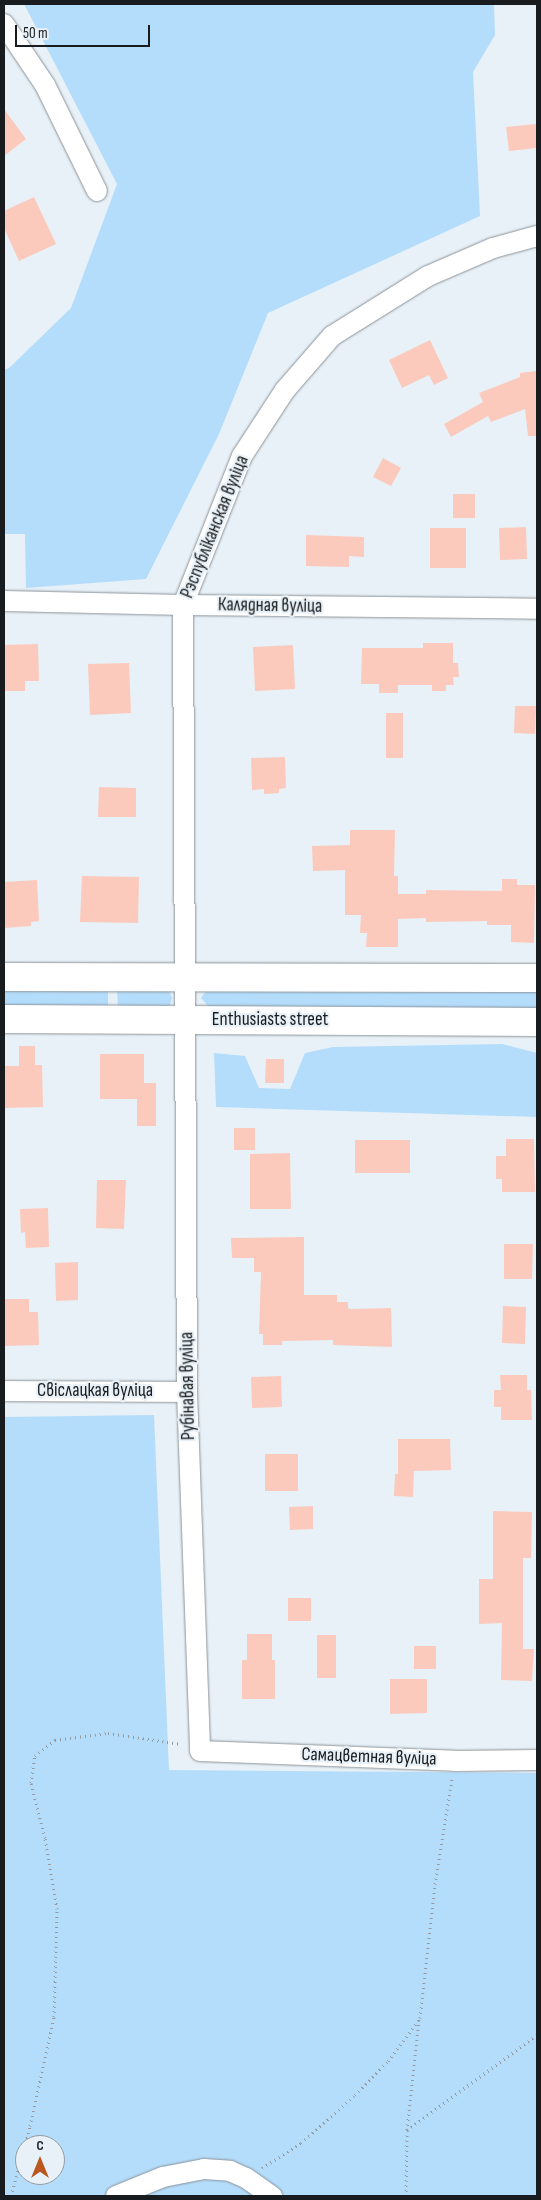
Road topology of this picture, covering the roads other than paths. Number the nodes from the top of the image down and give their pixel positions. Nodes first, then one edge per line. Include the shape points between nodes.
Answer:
1 (4, 24) edge
2 (96, 191) dead end
3 (537, 236) edge
4 (4, 601) edge
5 (183, 606) junction
6 (537, 609) edge
7 (4, 977) edge
8 (184, 978) junction
9 (537, 978) edge
10 (4, 1019) edge
11 (184, 1020) junction
12 (537, 1022) edge
13 (4, 1391) edge
14 (187, 1392) junction
15 (200, 1751) joint
16 (537, 1760) edge
17 (116, 2196) edge
18 (272, 2196) edge

1 - 2 street via 45,85
3 - 5 street, Рэспубліканская вуліца via 493,248 428,276 332,336 285,390 242,456
4 - 5 street, Калядная вуліца
5 - 6 street, Калядная вуліца
5 - 8 street, Рэспубліканская вуліца
7 - 8 street
8 - 9 street
8 - 11 street, Рэспубліканская вуліца
10 - 11 street, Enthusiasts street
11 - 12 street, Enthusiasts street
11 - 14 street, Рубінавая вуліца
13 - 14 street, Свіслацкая вуліца
14 - 15 street, Рубінавая вуліца
15 - 16 street, Самацветная вуліца via 455,1761
17 - 18 street via 163,2177 204,2169 246,2178

